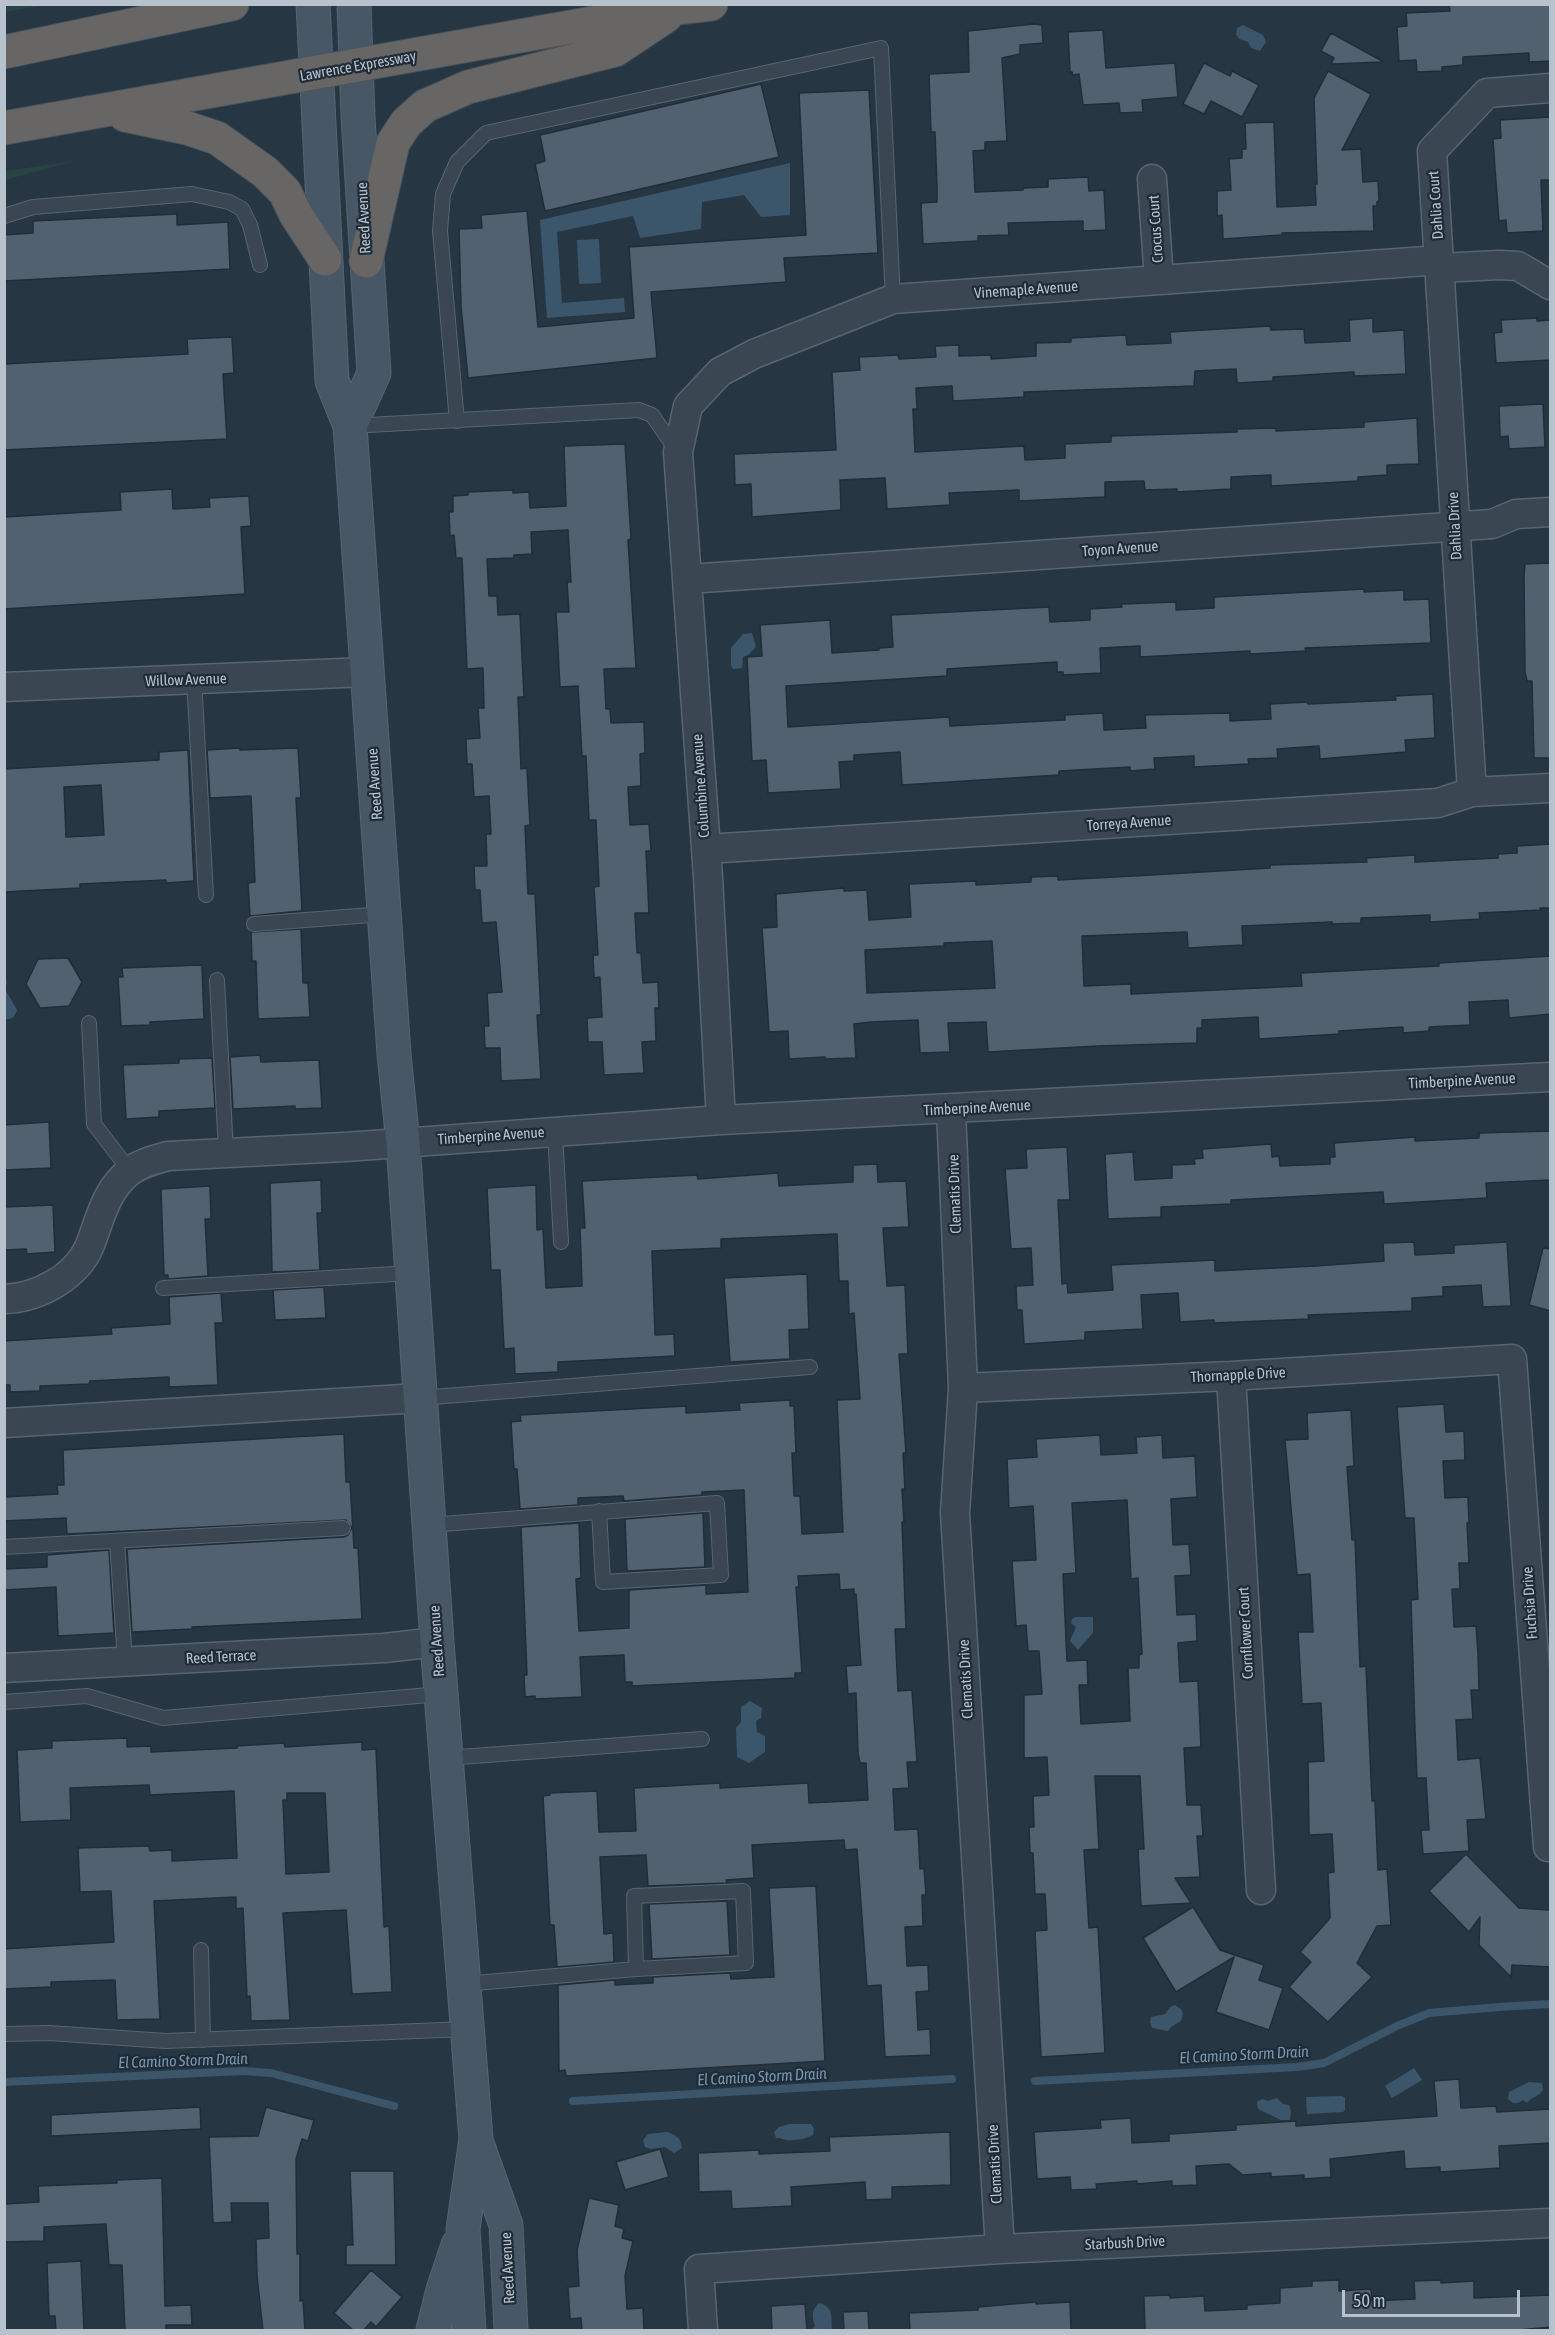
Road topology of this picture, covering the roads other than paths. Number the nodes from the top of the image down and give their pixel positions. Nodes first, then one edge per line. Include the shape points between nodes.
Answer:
1 (232, 4) edge
2 (313, 4) edge
3 (354, 4) edge
4 (711, 4) edge
5 (677, 8) junction
6 (4, 52) edge
7 (356, 67) junction
8 (318, 74) junction
9 (1551, 87) edge
10 (108, 111) junction
11 (4, 128) edge
12 (1152, 178) dead end
13 (4, 216) edge
14 (325, 259) junction
15 (366, 261) junction
16 (1440, 264) junction
17 (260, 265) dead end
18 (1159, 280) junction
19 (1551, 285) edge
20 (893, 299) junction
21 (457, 421) junction
22 (350, 426) junction
23 (678, 452) junction
24 (1551, 512) edge
25 (1455, 526) junction
26 (687, 579) junction
27 (367, 672) junction
28 (194, 679) junction
29 (4, 687) edge
30 (1551, 788) edge
31 (1472, 792) junction
32 (706, 849) junction
33 (206, 894) dead end
34 (384, 914) junction
35 (255, 924) dead end
36 (217, 980) dead end
37 (88, 1023) dead end
38 (1551, 1077) edge
39 (951, 1110) junction
40 (722, 1120) junction
41 (555, 1132) junction
42 (403, 1143) junction
43 (226, 1153) junction
44 (130, 1171) junction
45 (561, 1242) dead end
46 (411, 1273) junction
47 (164, 1288) dead end
48 (4, 1299) edge
49 (1512, 1359) joint
50 (810, 1367) dead end
51 (1231, 1376) junction
52 (963, 1388) junction
53 (420, 1398) junction
54 (4, 1423) edge
55 (599, 1511) junction
56 (429, 1525) junction
57 (343, 1528) dead end
58 (117, 1541) junction
59 (4, 1547) edge
60 (437, 1642) junction
61 (125, 1662) junction
62 (4, 1668) edge
63 (441, 1694) junction
64 (4, 1701) edge
65 (702, 1739) dead end
66 (446, 1758) junction
67 (1549, 1846) edge
68 (1261, 1890) dead end
69 (201, 1950) dead end
70 (636, 1969) junction
71 (464, 1984) junction
72 (467, 2029) junction
73 (4, 2034) edge
74 (203, 2040) junction
75 (476, 2139) junction
76 (1551, 2223) edge
77 (464, 2229) junction
78 (1000, 2249) junction
79 (433, 2331) edge
80 (469, 2331) edge
81 (511, 2331) edge
82 (703, 2331) edge

1 - 6 highway
2 - 8 main road, Reed Avenue
3 - 7 main road, Reed Avenue
4 - 5 highway, Lawrence Expressway
5 - 7 highway, Lawrence Expressway
5 - 15 highway via 615,50 468,87 425,106 406,123 393,143
7 - 8 highway, Lawrence Expressway
7 - 15 main road, Reed Avenue
8 - 10 highway, Lawrence Expressway
8 - 14 main road, Reed Avenue
9 - 16 street, Dahlia Court via 1487,93 1432,151
10 - 11 highway, Lawrence Expressway
10 - 14 highway via 217,138 242,155 285,192
12 - 18 street, Crocus Court
13 - 17 lane via 33,207 192,194 242,209
14 - 22 main road, Reed Avenue via 332,381
15 - 22 main road, Reed Avenue via 374,373
16 - 18 street, Vinemaple Avenue
16 - 19 street, Vinemaple Avenue via 1518,266
16 - 25 street, Dahlia Drive
18 - 20 street, Vinemaple Avenue
20 - 21 lane via 881,48 486,133 457,162 443,194 440,231
20 - 23 street, Vinemaple Avenue via 754,354 720,372 688,406
21 - 22 lane
21 - 23 lane via 639,410 652,415
22 - 27 main road, Reed Avenue
23 - 26 street, Columbine Avenue
24 - 25 street, Toyon Avenue via 1516,514 1492,524
25 - 26 street, Toyon Avenue
25 - 31 street, Dahlia Drive
26 - 32 street, Columbine Avenue
27 - 28 street, Willow Avenue
27 - 34 main road, Reed Avenue
28 - 29 street, Willow Avenue
28 - 33 lane
30 - 31 street, Torreya Avenue
31 - 32 street, Torreya Avenue via 1438,803
32 - 40 street, Columbine Avenue
34 - 35 lane
34 - 42 main road, Reed Avenue
36 - 43 lane
37 - 44 lane via 94,1124
38 - 39 street, Timberpine Avenue
39 - 40 street, Timberpine Avenue
39 - 52 street, Clematis Drive
40 - 41 street, Timberpine Avenue
41 - 42 street, Timberpine Avenue
41 - 45 lane
42 - 43 street
42 - 46 main road, Reed Avenue
43 - 44 street via 168,1156
44 - 48 street via 117,1183 89,1248 70,1273 46,1290
46 - 47 lane
46 - 53 main road, Reed Avenue
49 - 51 street, Thornapple Drive
49 - 67 street, Fuchsia Drive
50 - 53 lane
51 - 52 street, Thornapple Drive
51 - 68 street, Cornflower Court
52 - 78 street, Clematis Drive via 956,1513
53 - 54 street
53 - 56 main road, Reed Avenue
55 - 55 lane via 717,1503 722,1575 603,1581
55 - 56 lane
56 - 60 main road, Reed Avenue
57 - 58 lane
58 - 59 lane
58 - 61 lane
60 - 61 street, Reed Terrace
60 - 63 main road, Reed Avenue
61 - 62 street, Reed Terrace
63 - 64 lane via 163,1718 87,1696
63 - 66 main road, Reed Avenue
65 - 66 lane
66 - 71 main road, Reed Avenue
69 - 74 lane
70 - 70 lane via 746,1963 743,1891 634,1896
70 - 71 lane
71 - 72 main road, Reed Avenue
72 - 74 lane
72 - 75 main road, Reed Avenue
73 - 74 lane
75 - 77 main road, Reed Avenue
75 - 81 main road, Reed Avenue via 506,2225
76 - 78 street, Starbush Drive
77 - 79 main road via 442,2290
77 - 80 main road, Reed Avenue
78 - 82 street, Starbush Drive via 699,2269

